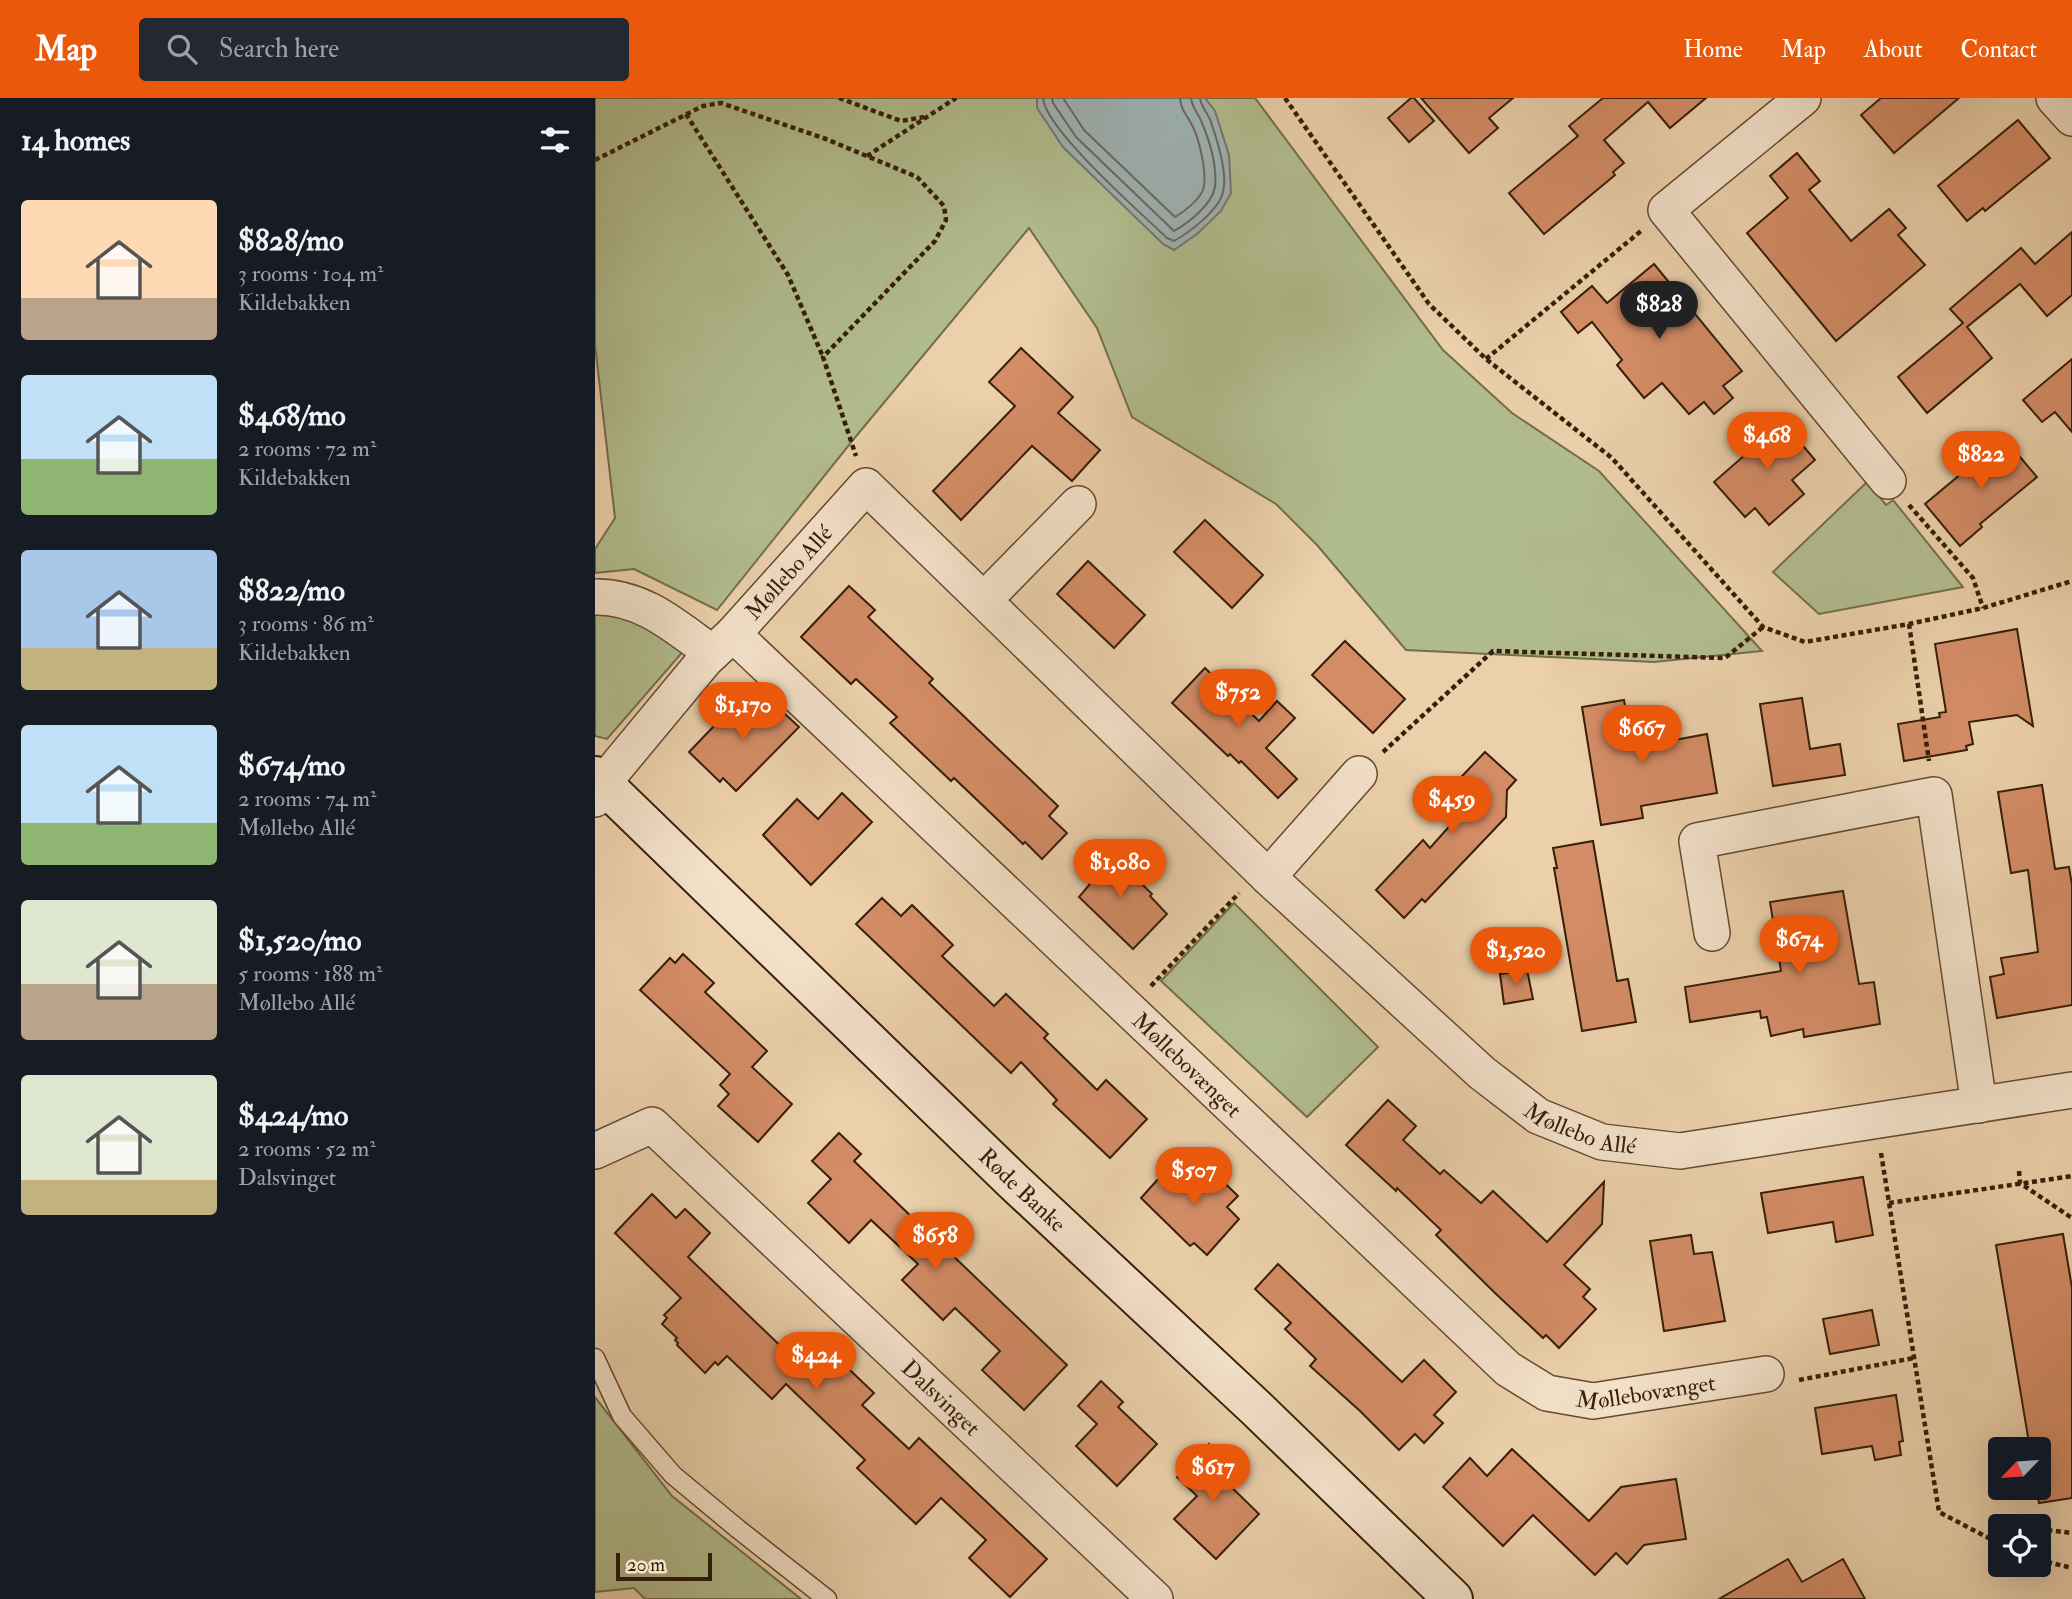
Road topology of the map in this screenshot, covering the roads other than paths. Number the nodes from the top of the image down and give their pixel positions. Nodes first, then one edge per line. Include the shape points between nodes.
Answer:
1 (1803, 98) edge
2 (2054, 98) edge
3 (2072, 118) edge
4 (1888, 481) road end
5 (1078, 504) dead end
6 (595, 597) edge
7 (984, 600) junction
8 (723, 643) junction
9 (1359, 774) road end
10 (598, 786) edge
11 (1265, 873) junction
12 (1712, 933) dead end
13 (2072, 1090) edge
14 (1979, 1105) junction
15 (595, 1151) edge
16 (595, 1357) edge
17 (1766, 1374) road end
18 (827, 1599) edge
19 (1155, 1599) edge
20 (1453, 1599) edge

1 - 4 street via 1666,210
2 - 3 street
5 - 7 street
6 - 8 street, Møllebovænget via 640,605
7 - 8 street, Møllebo Allé via 866,486
7 - 11 street, Møllebo Allé
8 - 10 street, Møllebo Allé
8 - 17 street, Møllebovænget via 1130,1010 1508,1369 1547,1393 1593,1401
9 - 11 street
10 - 20 street, Røde Banke
11 - 14 street, Møllebo Allé via 1482,1073 1538,1116 1602,1142 1680,1151
12 - 14 street via 1697,841 1934,795
13 - 14 street, Møllebo Allé
15 - 19 street, Dalsvinget via 652,1125
16 - 18 lane via 622,1416 673,1475

